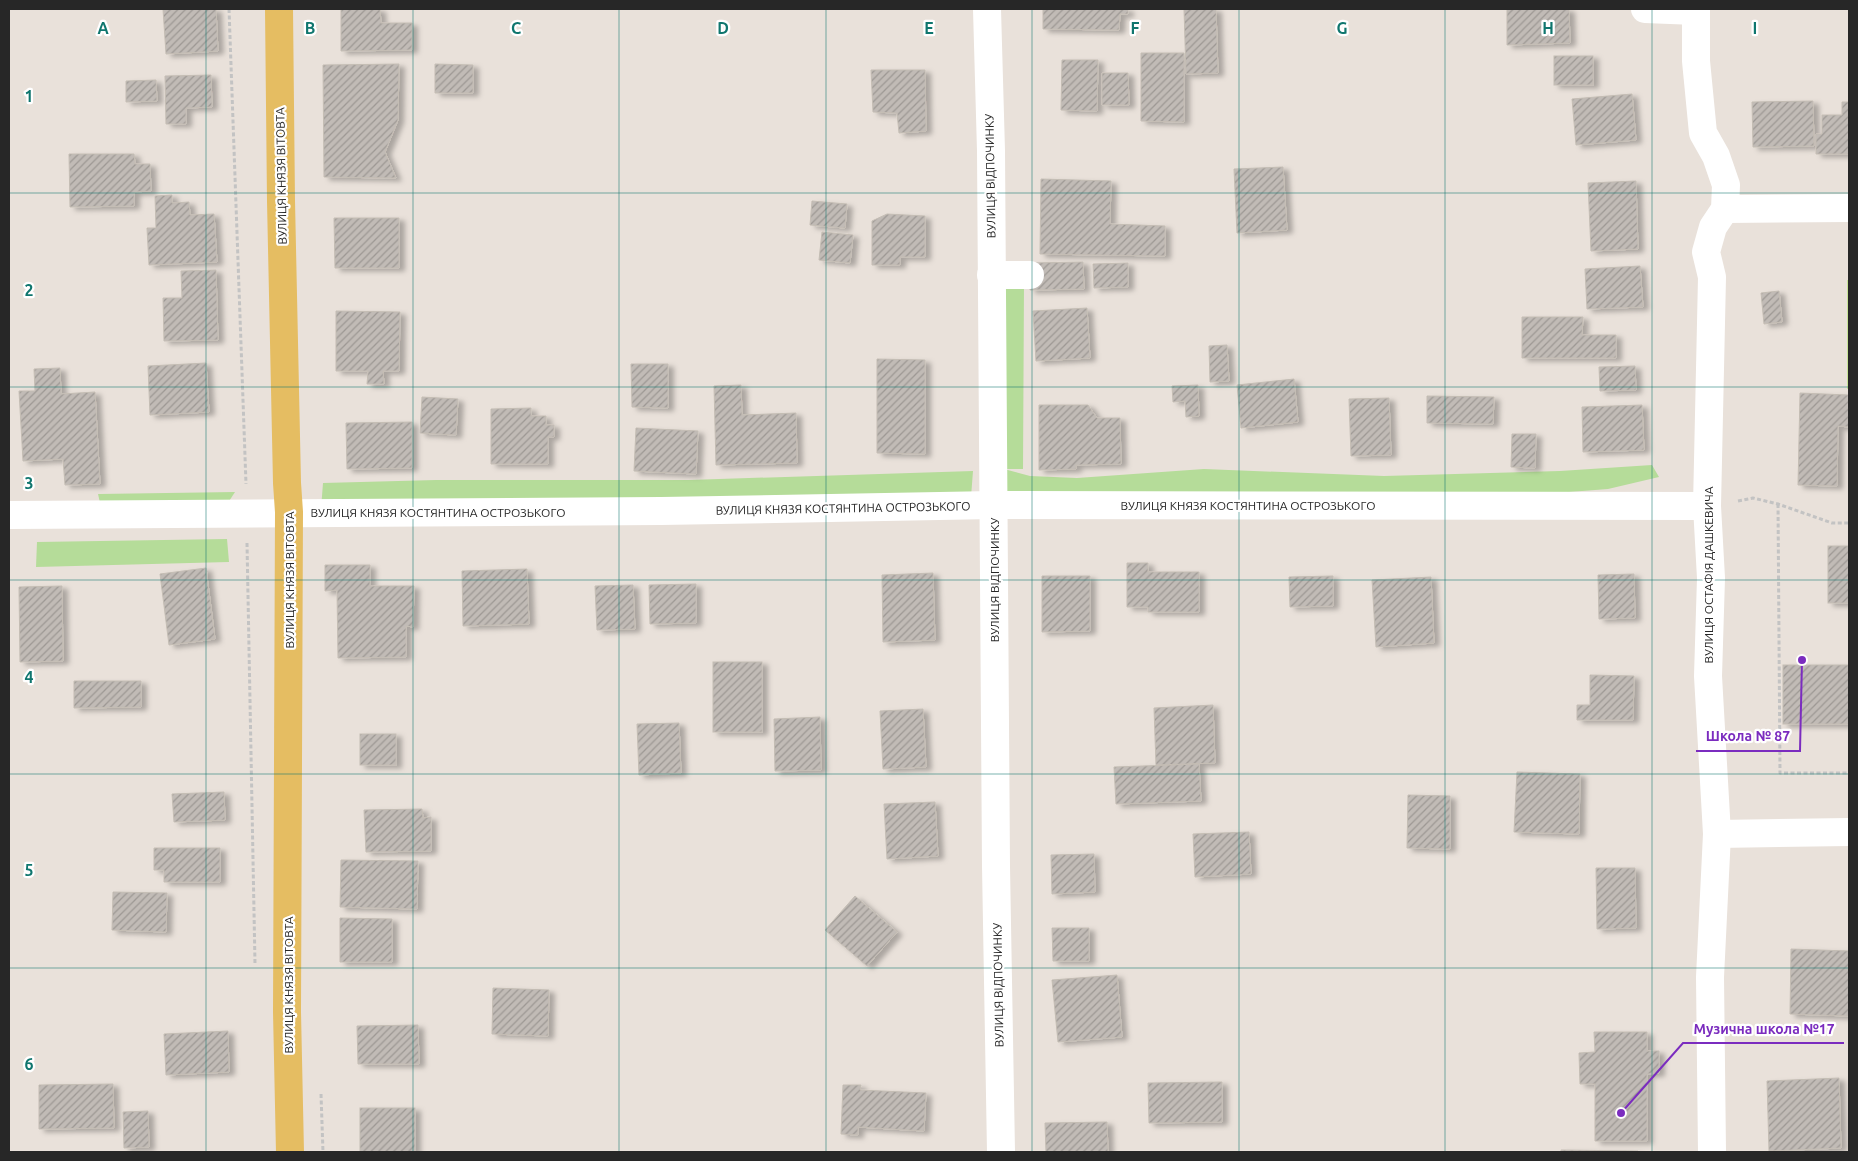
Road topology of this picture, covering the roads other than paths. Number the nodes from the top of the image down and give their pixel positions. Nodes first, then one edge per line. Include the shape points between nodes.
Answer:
1 (279, 9) edge
2 (987, 9) edge
3 (1645, 10) edge
4 (1696, 10) edge
5 (1725, 208) junction
6 (1849, 208) edge
7 (991, 275) junction
8 (1030, 276) dead end
9 (994, 506) junction
10 (1707, 506) junction
11 (289, 512) junction
12 (9, 515) edge
13 (1849, 832) edge
14 (1717, 834) junction
15 (290, 1152) edge
16 (1002, 1152) edge
17 (1712, 1152) edge

1 - 11 main road, ВУЛИЦЯ КНЯЗЯ ВІТОВТА
2 - 7 street, ВУЛИЦЯ ВІДПОЧИНКУ
3 - 4 street
4 - 5 street via 1696,61 1703,133 1716,156 1726,185
5 - 6 street
5 - 10 street, ВУЛИЦЯ ОСТАФІЯ ДАШКЕВИЧА via 1713,226 1706,252 1712,277
7 - 8 street
7 - 9 street, ВУЛИЦЯ ВІДПОЧИНКУ
9 - 10 street, ВУЛИЦЯ КНЯЗЯ КОСТЯНТИНА ОСТРОЗЬКОГО
9 - 11 street, ВУЛИЦЯ КНЯЗЯ КОСТЯНТИНА ОСТРОЗЬКОГО
9 - 16 street, ВУЛИЦЯ ВІДПОЧИНКУ
10 - 14 street, ВУЛИЦЯ ОСТАФІЯ ДАШКЕВИЧА via 1711,578 1708,676
11 - 12 street, ВУЛИЦЯ КНЯЗЯ КОСТЯНТИНА ОСТРОЗЬКОГО
11 - 15 main road, ВУЛИЦЯ КНЯЗЯ ВІТОВТА via 287,1012
13 - 14 street
14 - 17 street, ВУЛИЦЯ ОСТАФІЯ ДАШКЕВИЧА via 1710,977

